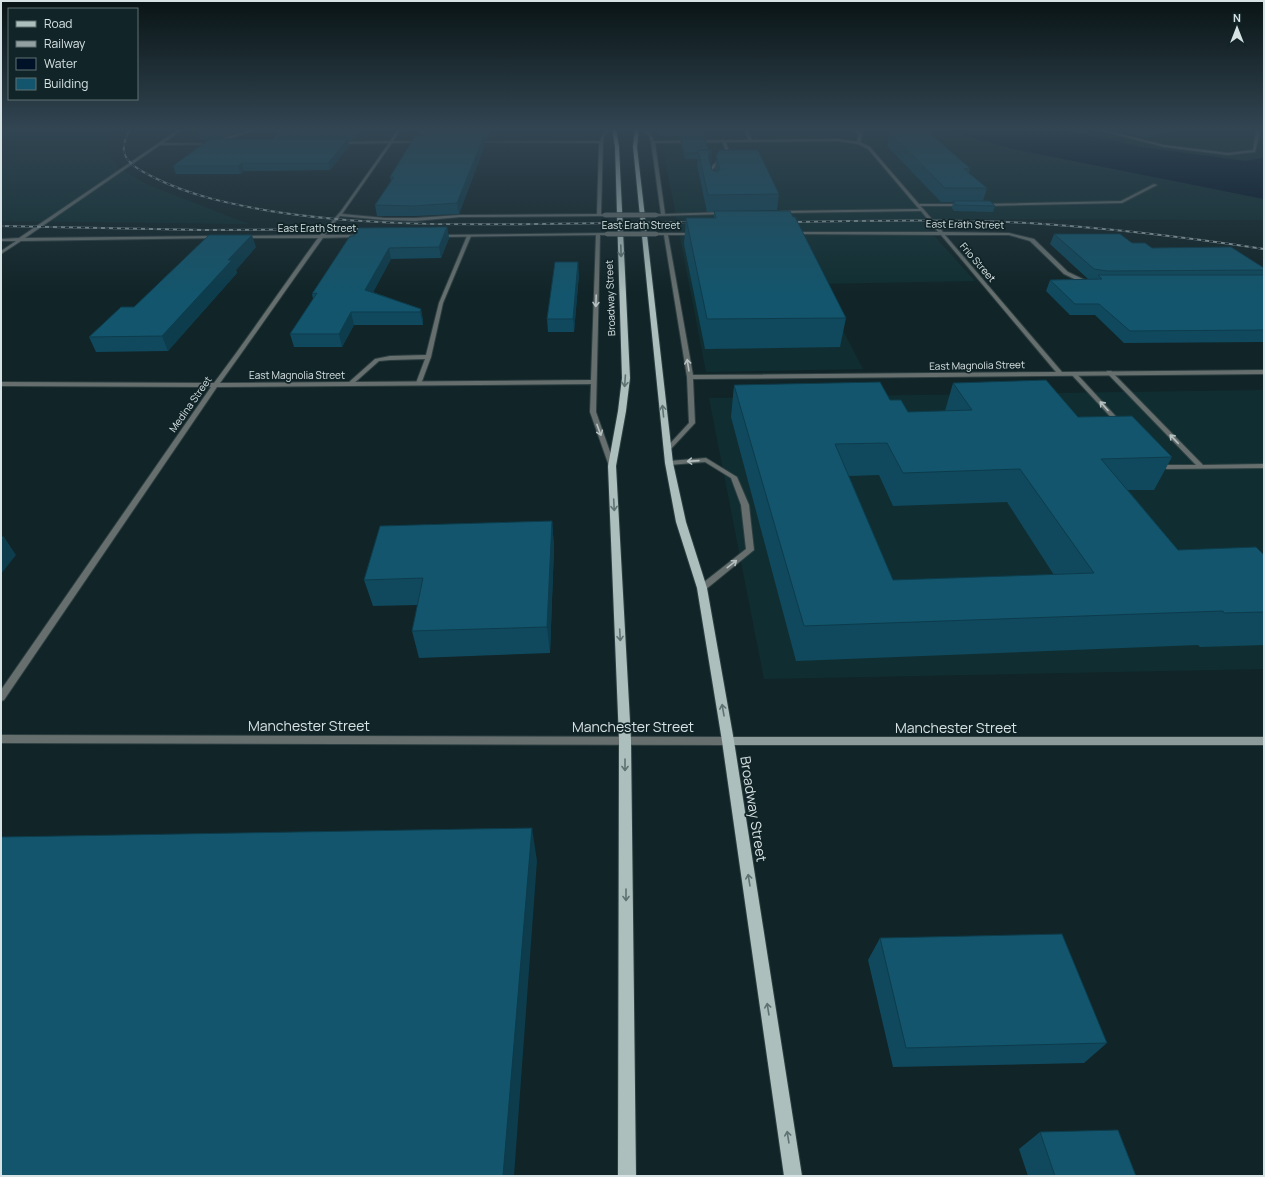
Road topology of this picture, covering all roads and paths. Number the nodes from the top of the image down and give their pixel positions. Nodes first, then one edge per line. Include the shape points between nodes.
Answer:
1 (102, 183) edge
2 (363, 183) edge
3 (600, 183) edge
4 (618, 183) edge
5 (639, 183) edge
6 (659, 183) edge
7 (898, 183) edge
8 (1155, 185) dead end
9 (917, 205) junction
10 (971, 205) edge
11 (978, 205) edge
12 (921, 210) junction
13 (775, 212) edge
14 (729, 213) edge
15 (340, 215) junction
16 (599, 215) junction
17 (663, 215) junction
18 (941, 232) junction
19 (792, 233) edge
20 (598, 234) junction
21 (666, 234) junction
22 (705, 234) edge
23 (322, 236) junction
24 (365, 236) edge
25 (429, 236) edge
26 (469, 236) junction
27 (224, 237) edge
28 (240, 237) edge
29 (20, 239) junction
30 (1, 240) edge
31 (1, 253) edge
32 (1095, 284) edge
33 (428, 358) junction
34 (1109, 372) junction
35 (1264, 372) edge
36 (1060, 373) junction
37 (1073, 373) junction
38 (690, 377) junction
39 (593, 382) junction
40 (419, 383) junction
41 (1, 384) edge
42 (350, 384) junction
43 (216, 385) junction
44 (1123, 427) edge
45 (668, 450) junction
46 (1150, 456) edge
47 (669, 463) junction
48 (612, 466) junction
49 (1263, 466) dead end
50 (1202, 467) junction
51 (702, 588) junction
52 (1, 697) edge
53 (1, 739) edge
54 (625, 740) junction
55 (728, 740) junction
56 (1264, 740) edge
57 (627, 1176) edge
58 (793, 1176) edge

1 - 29 street
2 - 15 street, Medina Street
3 - 16 street
4 -> 48 main road, Broadway Street via 626,378
45 -> 5 main road, Broadway Street
6 - 17 street
7 - 9 street, Frio Street
8 - 11 street via 1122,202
9 - 10 street
9 - 12 street, Frio Street
12 - 13 street, East Erath Street
12 - 18 street, Frio Street
14 - 17 street, East Erath Street
15 - 16 street, East Erath Street via 397,220 437,220 460,216
15 - 23 street, Medina Street
16 - 17 street, East Erath Street, bridge
18 - 19 street, East Erath Street
18 - 32 street, East Erath Street via 996,233 1032,240 1066,273 1076,279
18 - 36 street, Frio Street
20 - 21 street, East Erath Street, bridge
20 - 26 street, East Erath Street
20 -> 39 street, Broadway Street
21 - 22 street, East Erath Street
38 -> 21 street
23 - 24 street, East Erath Street
23 - 28 street, East Erath Street
23 - 43 street, Medina Street
25 - 26 street, East Erath Street
26 - 33 street via 441,303
27 - 29 street
29 - 30 street
29 - 31 street
33 - 40 street
33 - 42 street via 378,360
34 - 35 street, East Magnolia Street
34 - 37 street, East Magnolia Street
50 -> 34 street
36 - 37 street, East Magnolia Street
36 - 38 street, East Magnolia Street
44 -> 37 street
38 - 45 street via 692,423
39 - 40 street, East Magnolia Street
39 -> 48 street, Broadway Street via 593,412
40 - 42 street, East Magnolia Street
41 - 43 street, East Magnolia Street
42 - 43 street, East Magnolia Street
43 - 52 street, Medina Street
45 - 47 main road, Broadway Street
46 - 50 street via 1155,462 1167,467
47 - 51 main road, Broadway Street via 681,522
51 -> 47 street via 750,550 745,506 734,477 706,460
48 -> 54 main road, Broadway Street
49 - 50 street
55 -> 51 main road, Broadway Street
53 - 54 street, Manchester Street
54 - 55 street, Manchester Street
54 -> 57 main road, Broadway Street
55 - 56 street, Manchester Street
58 -> 55 main road, Broadway Street

